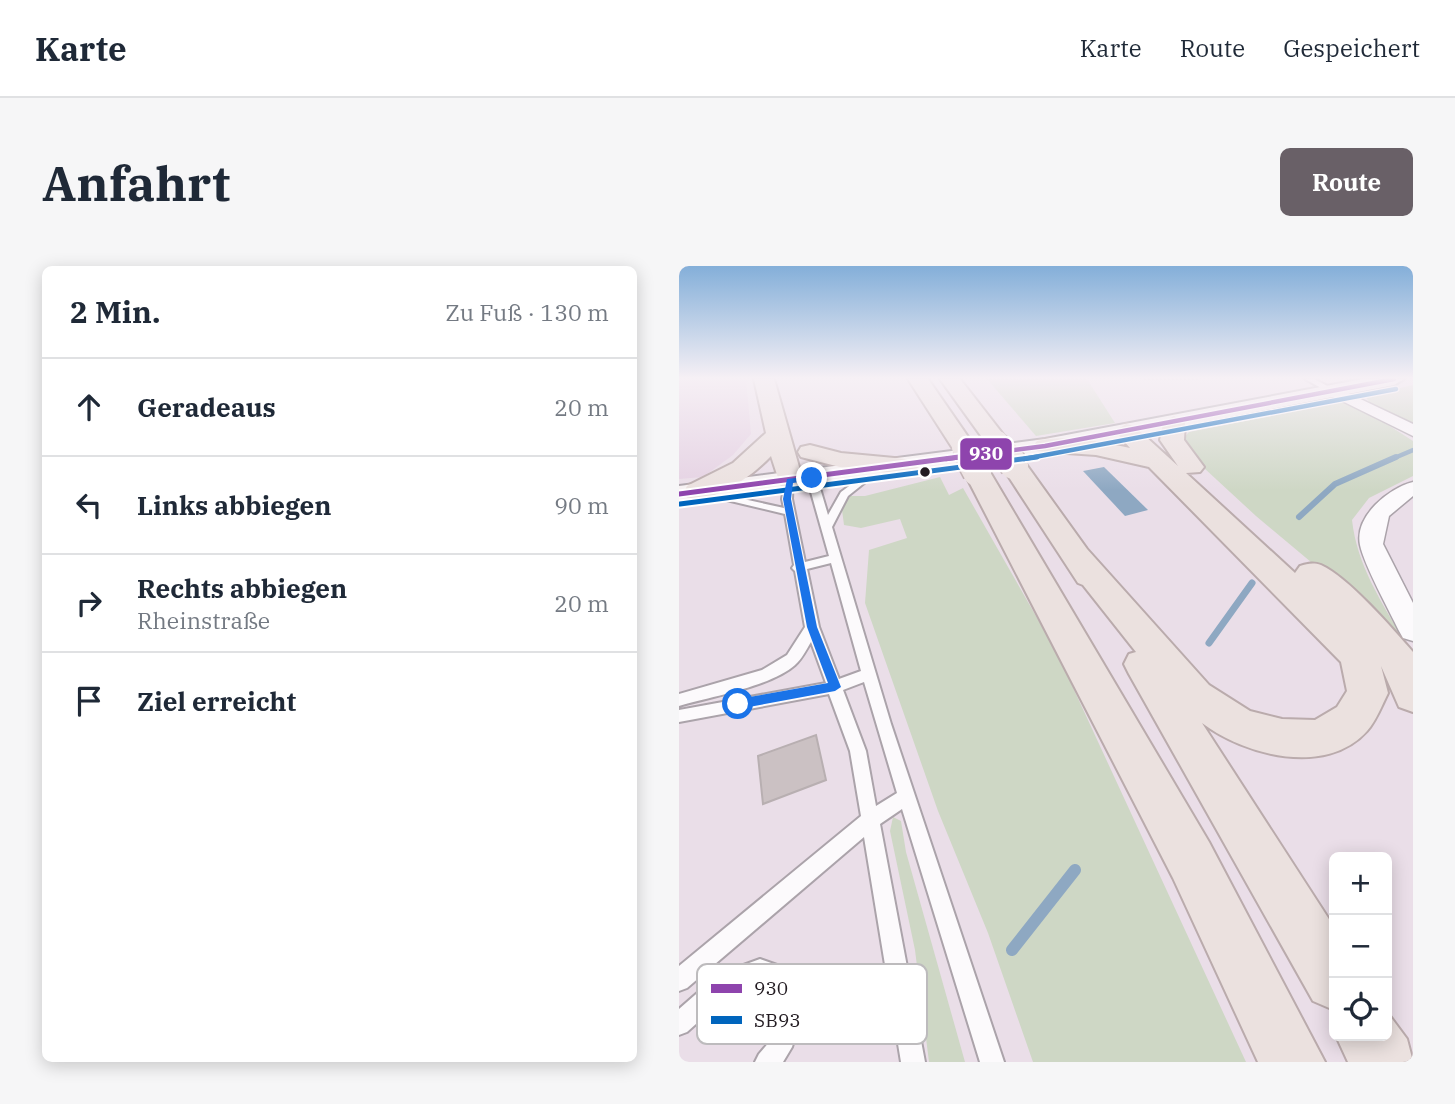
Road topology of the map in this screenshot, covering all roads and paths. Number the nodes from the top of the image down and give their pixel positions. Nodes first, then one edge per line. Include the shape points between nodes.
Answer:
1 (783, 416) edge
2 (943, 416) edge
3 (978, 416) edge
4 (1208, 416) edge
5 (1383, 416) edge
6 (1174, 423) junction
7 (790, 430) junction
8 (1413, 431) edge
9 (1139, 440) junction
10 (1045, 446) junction
11 (905, 467) junction
12 (1191, 467) junction
13 (804, 470) junction
14 (875, 470) junction
15 (1413, 488) edge
16 (688, 493) edge
17 (789, 512) junction
18 (826, 528) junction
19 (1077, 556) junction
20 (837, 558) junction
21 (798, 568) junction
22 (812, 627) junction
23 (1413, 631) edge
24 (870, 673) junction
25 (835, 687) junction
26 (1413, 696) edge
27 (679, 700) edge
28 (679, 716) edge
29 (906, 796) junction
30 (870, 820) junction
31 (697, 964) edge
32 (697, 964) edge
33 (896, 964) edge
34 (1333, 978) edge
35 (679, 979) edge
36 (697, 1008) edge
37 (679, 1024) edge
38 (1371, 1041) edge
39 (781, 1044) edge
40 (910, 1044) edge
41 (767, 1062) edge
42 (913, 1062) edge
43 (992, 1062) edge
44 (1292, 1062) edge
45 (1384, 1062) edge

1 - 7 highway
2 - 44 highway, bridge via 1191,860
3 - 19 highway, bridge
4 - 6 main road
5 - 8 street
6 - 9 main road
6 - 12 highway via 1172,440
7 - 13 highway
7 - 13 highway
7 - 16 highway via 744,469
9 - 10 main road
9 - 10 highway via 1108,450
9 - 12 highway
9 - 19 highway via 1359,657 1368,693 1352,719 1321,739 1282,737 1239,727 1195,696
10 - 11 main road
11 - 13 highway via 839,460
11 - 14 main road
12 - 26 highway via 1362,618 1404,668
13 - 14 main road
13 - 16 main road
13 - 17 lane
13 - 18 lane
14 - 18 lane via 844,494
15 - 23 street via 1388,500 1372,529 1371,544
16 - 17 lane
17 - 21 lane
18 - 20 lane
19 - 34 highway
20 - 21 lane
20 - 24 lane
21 - 22 lane
22 - 25 lane
22 - 27 lane via 802,648 774,672
24 - 25 lane
24 - 29 lane
25 - 28 lane
25 - 30 lane via 858,751
29 - 30 lane
29 - 43 lane
30 - 31 lane
30 - 33 lane
32 - 35 lane
36 - 37 lane
38 - 45 highway
39 - 41 lane
40 - 42 lane

